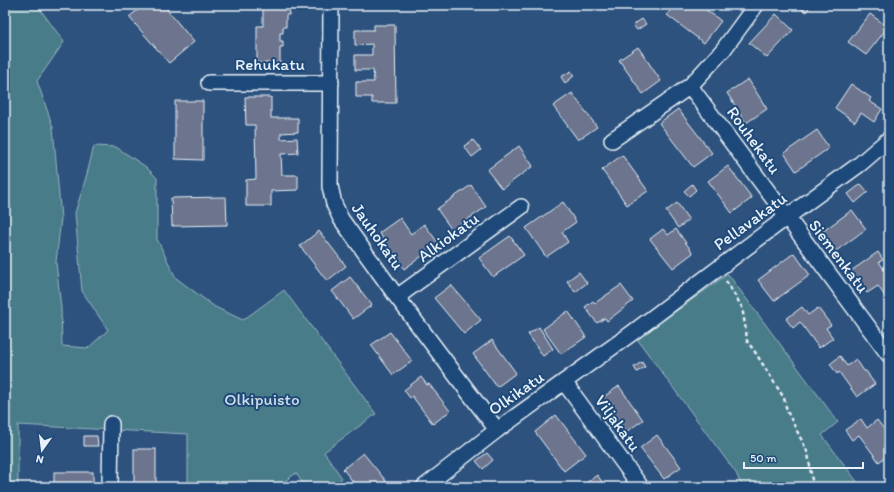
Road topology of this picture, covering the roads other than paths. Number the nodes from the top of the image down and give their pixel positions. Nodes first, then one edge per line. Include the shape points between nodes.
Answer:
1 (331, 5) edge
2 (756, 5) edge
3 (208, 83) dead end
4 (331, 83) junction
5 (690, 86) junction
6 (889, 139) edge
7 (612, 140) dead end
8 (521, 207) dead end
9 (787, 217) junction
10 (397, 297) junction
11 (632, 333) joint
12 (889, 355) edge
13 (564, 382) junction
14 (111, 424) dead end
15 (497, 430) junction
16 (428, 486) edge
17 (110, 487) edge
18 (641, 487) edge

1 - 4 street, Jauhokatu
2 - 5 street via 723,50
3 - 4 street, Rehukatu
4 - 10 street, Jauhokatu via 330,186 334,204 340,219
5 - 7 street
5 - 9 street, Rouhekatu
6 - 9 street, Pellavakatu via 860,164
8 - 10 street, Alkiokatu
9 - 11 street, Pellavakatu
9 - 12 street, Siemenkatu
10 - 15 street, Jauhokatu
11 - 13 street, Olkikatu
13 - 15 street, Olkikatu
13 - 18 street, Viljakatu
14 - 17 street
15 - 16 street, Olkikatu

